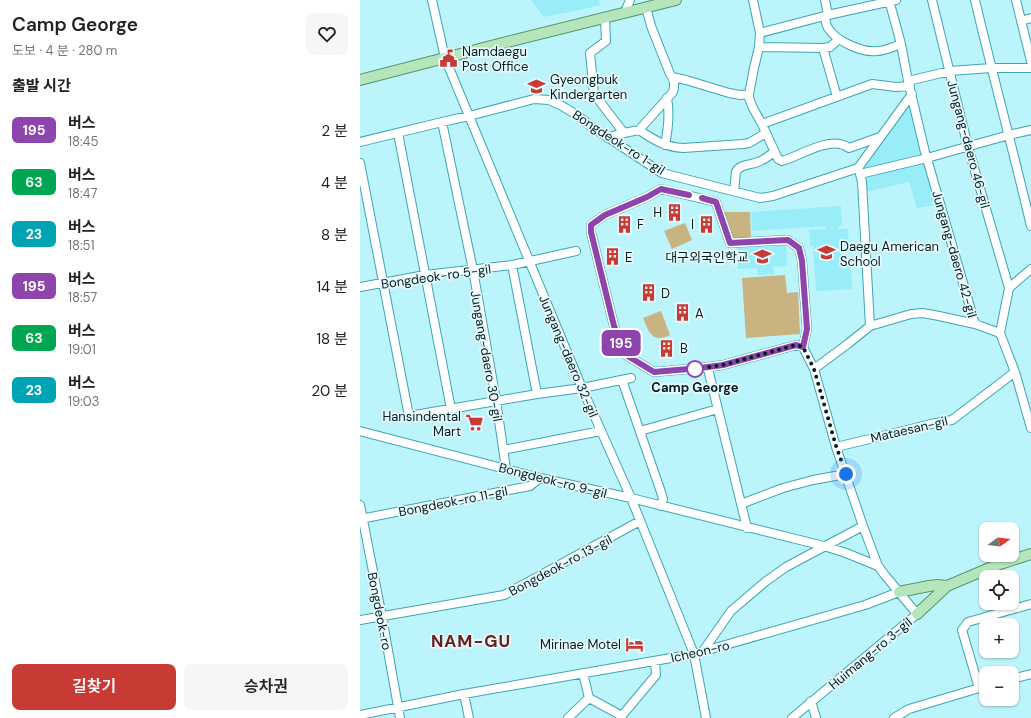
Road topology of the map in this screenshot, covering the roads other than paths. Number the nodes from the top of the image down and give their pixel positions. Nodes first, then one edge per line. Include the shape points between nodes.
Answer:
1 (432, 0) edge
2 (630, 0) edge
3 (676, 0) edge
4 (753, 0) edge
5 (825, 0) edge
6 (932, 0) edge
7 (975, 0) edge
8 (1016, 0) edge
9 (891, 1) edge
10 (646, 7) junction
11 (625, 12) junction
12 (826, 16) junction
13 (605, 18) junction
14 (1031, 18) edge
15 (1021, 21) junction
16 (760, 33) junction
17 (1028, 34) edge
18 (839, 39) junction
19 (901, 44) junction
20 (759, 47) junction
21 (823, 48) junction
22 (445, 58) junction
23 (1031, 61) edge
24 (991, 68) junction
25 (1031, 68) edge
26 (950, 71) junction
27 (672, 76) junction
28 (360, 80) edge
29 (910, 87) junction
30 (749, 94) junction
31 (837, 97) junction
32 (667, 98) junction
33 (469, 116) junction
34 (442, 122) junction
35 (762, 124) junction
36 (639, 130) junction
37 (1031, 130) edge
38 (398, 133) junction
39 (624, 133) junction
40 (766, 133) junction
41 (1009, 135) junction
42 (881, 137) junction
43 (608, 138) junction
44 (360, 142) edge
45 (665, 145) junction
46 (968, 147) junction
47 (774, 152) junction
48 (927, 158) junction
49 (360, 163) edge
50 (859, 171) junction
51 (734, 191) junction
52 (1031, 226) edge
53 (576, 251) dead end
54 (529, 262) junction
55 (512, 265) junction
56 (1031, 269) edge
57 (473, 270) junction
58 (426, 275) junction
59 (383, 283) junction
60 (360, 287) edge
61 (1009, 288) junction
62 (975, 324) junction
63 (870, 326) junction
64 (1000, 333) junction
65 (803, 347) junction
66 (814, 369) junction
67 (1015, 372) junction
68 (709, 373) dead end
69 (631, 378) dead end
70 (622, 380) junction
71 (582, 388) junction
72 (537, 394) junction
73 (1027, 398) edge
74 (496, 400) junction
75 (451, 409) junction
76 (718, 409) junction
77 (1031, 428) edge
78 (360, 431) edge
79 (601, 431) junction
80 (640, 431) junction
81 (836, 446) junction
82 (503, 450) junction
83 (506, 469) junction
84 (846, 474) junction
85 (540, 478) junction
86 (631, 498) junction
87 (741, 504) junction
88 (360, 505) edge
89 (661, 506) junction
90 (361, 518) edge
91 (640, 521) junction
92 (864, 526) junction
93 (747, 528) junction
94 (824, 546) junction
95 (872, 549) junction
96 (1031, 554) edge
97 (858, 557) junction
98 (878, 566) junction
99 (947, 586) junction
100 (899, 592) junction
101 (1031, 604) edge
102 (917, 614) junction
103 (382, 617) junction
104 (360, 620) edge
105 (703, 651) junction
106 (694, 654) junction
107 (655, 661) junction
108 (582, 673) junction
109 (1031, 674) edge
110 (1019, 677) edge
111 (979, 678) edge
112 (979, 688) edge
113 (464, 694) junction
114 (589, 698) junction
115 (811, 701) junction
116 (398, 708) junction
117 (360, 715) edge
118 (621, 717) edge
119 (400, 718) edge
120 (469, 718) edge
121 (568, 718) edge
122 (706, 718) edge
123 (792, 718) edge
124 (816, 718) edge
125 (894, 718) edge

1 - 22 street, Jungang-daero 32-gil
2 - 11 street
3 - 10 main road
4 - 16 street
5 - 12 street
6 - 26 street, Jungang-daero 46-gil
7 - 24 street
8 - 15 street
9 - 12 street
9 - 19 street, Jungang-daero 42-gil
10 - 11 main road
10 - 27 street via 657,42
11 - 13 main road
12 - 16 street
12 - 18 street via 828,28
13 - 22 main road
13 - 39 street via 606,41 590,53 594,94
14 - 15 street
15 - 17 street
16 - 20 street
17 - 23 street
18 - 19 street via 854,47 875,52
18 - 21 street via 830,47
19 - 29 street, Jungang-daero 42-gil
20 - 21 street
20 - 30 street
21 - 31 street
22 - 28 main road
22 - 33 street, Jungang-daero 32-gil
24 - 25 street
24 - 26 street
24 - 41 street
26 - 29 street
26 - 46 street, Jungang-daero 46-gil
27 - 30 street via 728,93
27 - 32 street via 675,87
29 - 31 street via 872,84
29 - 42 street
29 - 48 street, Jungang-daero 42-gil
30 - 35 street
31 - 35 street
32 - 36 street
32 - 45 street via 669,105
33 - 34 street, Bongdeok-ro 1-gil
33 - 43 street, Bongdeok-ro 1-gil via 534,99 548,100 577,115
33 - 54 street, Jungang-daero 32-gil
34 - 38 street, Bongdeok-ro 1-gil
34 - 57 street, Jungang-daero 30-gil
35 - 40 street
36 - 39 street
36 - 45 street
37 - 41 street
38 - 44 street, Bongdeok-ro 1-gil
38 - 58 street
39 - 43 street
40 - 45 street via 743,144 683,148
40 - 47 street
41 - 46 street
41 - 52 street
42 - 47 street via 848,148 843,144 826,144 782,161
42 - 50 street
43 - 51 street, Bongdeok-ro 1-gil via 662,173
46 - 48 street
46 - 61 street, Jungang-daero 46-gil
47 - 51 street via 760,162 740,167 736,171
48 - 50 street
48 - 62 street, Jungang-daero 42-gil
49 - 59 street
50 - 51 street, Bongdeok-ro 1-gil via 773,196 760,198
50 - 63 street via 862,182
53 - 54 street, Bongdeok-ro 5-gil
54 - 55 street, Bongdeok-ro 5-gil
54 - 71 street, Jungang-daero 32-gil
55 - 57 street, Bongdeok-ro 5-gil
55 - 72 street
56 - 61 street
57 - 58 street, Bongdeok-ro 5-gil
57 - 74 street, Jungang-daero 30-gil
58 - 59 street, Bongdeok-ro 5-gil
58 - 75 street
59 - 60 street, Bongdeok-ro 5-gil
59 - 75 street via 409,416
61 - 64 street
62 - 63 street via 923,313
62 - 64 street, Jungang-daero 42-gil
63 - 66 street
64 - 67 street
65 - 65 street via 796,345 723,365 654,372 626,355 614,326 591,225 605,215 661,189 716,202 730,243 788,240 799,248 802,268 807,329
65 - 66 street
66 - 81 street
67 - 73 street
67 - 81 street, Mataesan-gil via 952,420
68 - 76 street
69 - 70 street
70 - 71 street
70 - 80 street
71 - 72 street
71 - 79 street, Jungang-daero 32-gil
72 - 74 street
73 - 77 street
74 - 75 street
74 - 82 street, Jungang-daero 30-gil
76 - 80 street
76 - 87 street
78 - 83 street, Bongdeok-ro 9-gil
79 - 82 street
79 - 86 street, Jungang-daero 32-gil
80 - 89 street via 663,499
81 - 84 street
82 - 83 street, Jungang-daero 30-gil
83 - 85 street, Bongdeok-ro 9-gil
84 - 87 street via 783,488
84 - 92 street
85 - 86 street, Bongdeok-ro 9-gil
85 - 90 street, Bongdeok-ro 11-gil via 530,486
86 - 89 street, Bongdeok-ro 9-gil
86 - 91 street, Jungang-daero 32-gil
87 - 93 street
88 - 90 street, Bongdeok-ro
89 - 93 street, Bongdeok-ro 9-gil
90 - 103 street, Bongdeok-ro
91 - 103 street, Bongdeok-ro 13-gil via 504,595
91 - 106 street, Jungang-daero 32-gil
92 - 94 street
92 - 95 street
93 - 94 street, Bongdeok-ro 9-gil
94 - 97 street, Bongdeok-ro 9-gil
94 - 105 street via 786,567 731,611
95 - 97 street
95 - 98 street
96 - 99 main road, Icheon-ro
97 - 98 street, Bongdeok-ro 9-gil
98 - 100 street, Bongdeok-ro 9-gil
99 - 100 main road, Icheon-ro via 929,586
99 - 102 main road, Huimang-ro 3-gil
100 - 102 street, Bongdeok-ro 9-gil
100 - 105 street, Icheon-ro via 865,605
101 - 111 street via 968,622 962,630
102 - 115 street, Huimang-ro 3-gil
103 - 104 street, Bongdeok-ro 13-gil
103 - 116 street, Bongdeok-ro
105 - 106 street, Icheon-ro
106 - 107 street, Icheon-ro
106 - 122 street, Jungang-daero 32-gil
107 - 108 street, Icheon-ro
107 - 118 street via 656,675
108 - 113 street, Icheon-ro
108 - 114 street
109 - 110 street
112 - 125 street via 909,709
113 - 116 street, Icheon-ro
113 - 120 street
114 - 118 street
114 - 121 street
115 - 123 street, Huimang-ro 3-gil
115 - 124 street
116 - 117 street, Icheon-ro
116 - 119 street, Bongdeok-ro

